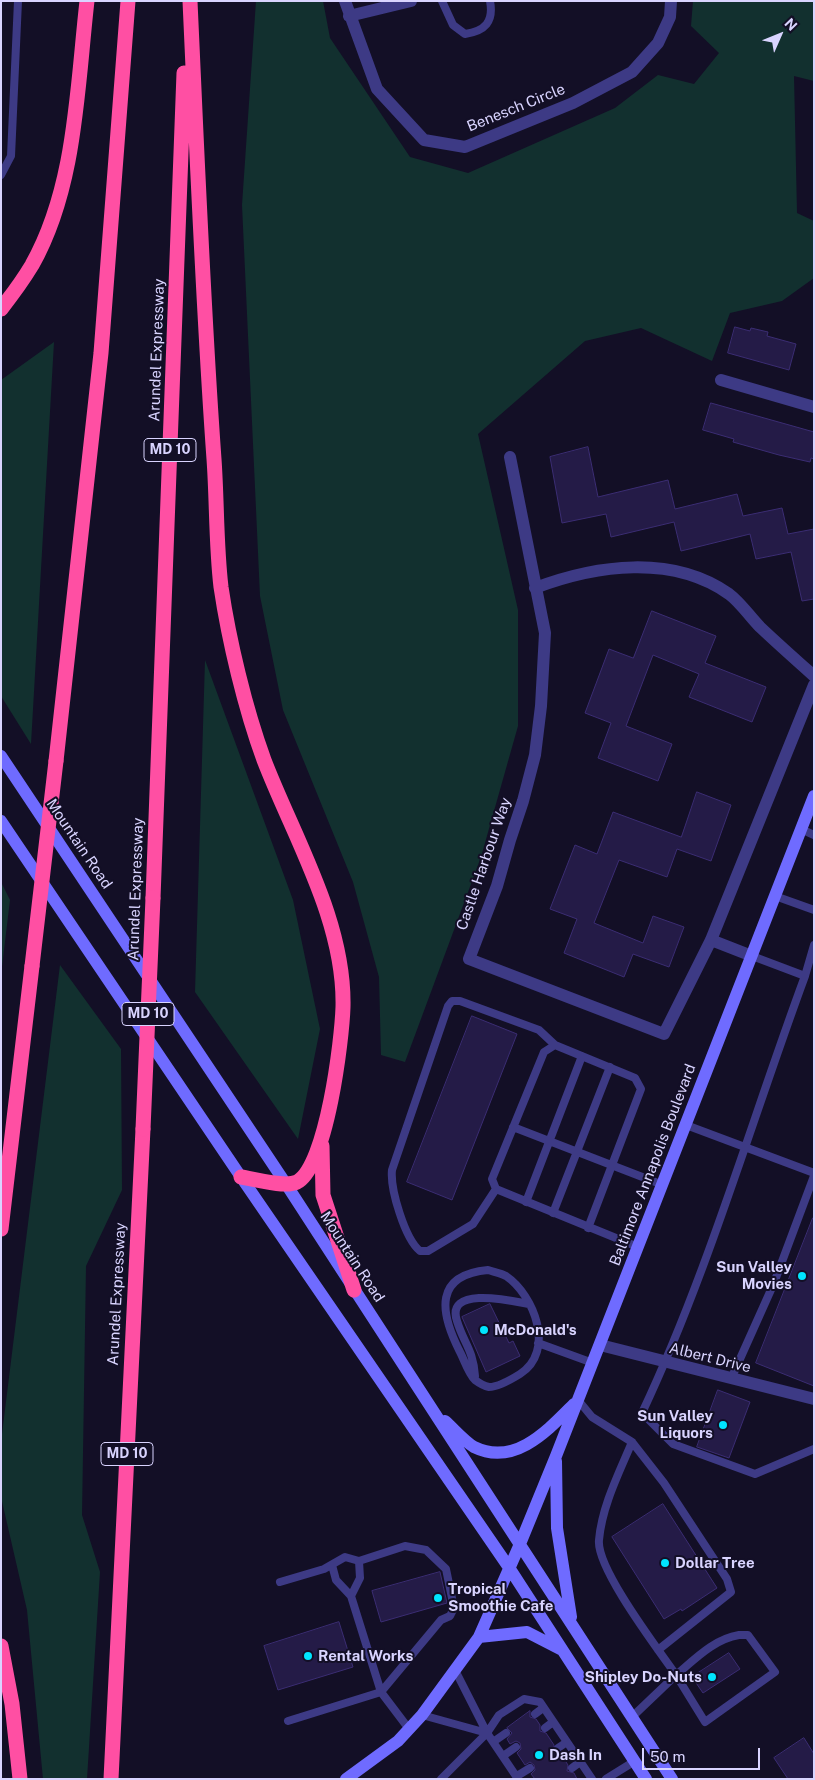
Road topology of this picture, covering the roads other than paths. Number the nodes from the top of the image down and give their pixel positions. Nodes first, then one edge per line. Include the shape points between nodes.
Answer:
1 (18, 1) edge
2 (87, 1) edge
3 (128, 1) edge
4 (188, 1) edge
5 (345, 1) edge
6 (411, 1) edge
7 (442, 1) edge
8 (490, 1) edge
9 (671, 1) edge
10 (349, 16) junction
11 (1, 175) edge
12 (1, 309) edge
13 (721, 380) dead end
14 (814, 407) edge
15 (510, 457) dead end
16 (535, 588) junction
17 (814, 676) edge
18 (814, 685) edge
19 (1, 756) edge
20 (814, 796) edge
21 (1, 821) edge
22 (801, 830) junction
23 (814, 834) edge
24 (775, 896) junction
25 (814, 910) edge
26 (711, 940) junction
27 (814, 945) edge
28 (752, 956) junction
29 (805, 976) junction
30 (555, 1045) junction
31 (582, 1056) junction
32 (610, 1067) junction
33 (686, 1125) junction
34 (513, 1127) junction
35 (322, 1138) junction
36 (550, 1141) junction
37 (744, 1146) junction
38 (578, 1152) junction
39 (612, 1165) junction
40 (814, 1174) edge
41 (241, 1177) junction
42 (286, 1184) junction
43 (663, 1185) junction
44 (496, 1189) junction
45 (526, 1202) junction
46 (553, 1213) junction
47 (588, 1228) junction
48 (1, 1229) edge
49 (638, 1248) junction
50 (354, 1290) junction
51 (529, 1304) junction
52 (538, 1343) junction
53 (600, 1345) junction
54 (592, 1363) junction
55 (666, 1363) junction
56 (731, 1379) junction
57 (475, 1380) junction
58 (814, 1399) edge
59 (578, 1400) junction
60 (432, 1410) junction
61 (632, 1442) junction
62 (814, 1449) edge
63 (556, 1456) junction
64 (520, 1544) junction
65 (359, 1561) junction
66 (332, 1565) junction
67 (510, 1570) junction
68 (280, 1582) dead end
69 (351, 1596) junction
70 (572, 1623) junction
71 (479, 1636) junction
72 (1, 1646) edge
73 (562, 1650) junction
74 (658, 1650) junction
75 (456, 1670) junction
76 (676, 1675) junction
77 (380, 1692) junction
78 (543, 1708) junction
79 (535, 1714) dead end
80 (422, 1715) junction
81 (633, 1716) junction
82 (288, 1721) dead end
83 (553, 1722) junction
84 (545, 1728) dead end
85 (409, 1729) junction
86 (487, 1733) junction
87 (506, 1733) dead end
88 (493, 1742) junction
89 (567, 1742) junction
90 (516, 1747) dead end
91 (558, 1748) dead end
92 (503, 1756) junction
93 (580, 1762) junction
94 (635, 1762) junction
95 (530, 1768) dead end
96 (572, 1768) dead end
97 (518, 1777) edge
98 (347, 1778) edge
99 (589, 1778) edge
100 (20, 1779) edge
101 (111, 1779) edge
102 (441, 1779) edge
103 (606, 1779) edge
104 (646, 1779) edge
105 (672, 1779) edge

1 - 11 lane via 11,156
2 - 12 highway via 74,118 55,208 32,264
3 - 48 highway, bridge via 101,353
4 - 35 highway via 221,586 240,679 264,758 316,880 343,971 340,1048
4 - 101 highway, Arundel Expressway / MD 10, bridge via 143,1129
5 - 10 street, Benesch Circle
6 - 10 street
7 - 8 lane via 453,25 465,34 479,32 489,24
9 - 10 street, Benesch Circle via 670,17 658,43 632,72 573,103 465,147 424,140 377,89
13 - 14 street
15 - 16 street, Castle Harbour Way
16 - 17 street via 561,578 607,568 643,567 691,575 729,594
16 - 26 street, Castle Harbour Way via 544,633 535,755 498,886 469,958 664,1034
18 - 26 street, Castle Harbour Way
19 - 42 main road, Mountain Road
20 - 22 main road, Baltimore Annapolis Boulevard
21 - 41 main road
22 - 23 lane
22 - 24 main road, Baltimore Annapolis Boulevard
24 - 25 lane
24 - 28 main road, Baltimore Annapolis Boulevard
26 - 28 street
27 - 29 lane
28 - 29 lane
28 - 33 main road, Baltimore Annapolis Boulevard
29 - 37 lane
30 - 31 lane
30 - 34 lane via 544,1052
30 - 44 lane via 539,1030 460,1001 452,1001 448,1006 392,1170 391,1183 411,1243 420,1251 428,1250 469,1227
31 - 32 lane
31 - 36 lane
32 - 38 lane
32 - 39 lane via 635,1078 641,1090
33 - 37 lane
33 - 43 main road, Baltimore Annapolis Boulevard
34 - 36 lane
34 - 44 lane via 492,1179
35 - 42 highway via 306,1173 297,1182
35 - 50 highway via 323,1195
36 - 38 lane
36 - 45 lane
37 - 40 lane
37 - 55 lane
38 - 39 lane
38 - 46 lane
39 - 43 lane
39 - 47 lane
40 - 56 lane via 774,1283
41 - 42 highway
41 - 67 main road
42 - 50 main road, Mountain Road
43 - 49 main road, Baltimore Annapolis Boulevard
44 - 45 lane
45 - 46 lane
46 - 47 lane
47 - 49 lane
49 - 53 main road, Baltimore Annapolis Boulevard
50 - 60 main road, Mountain Road
51 - 52 lane via 538,1324
51 - 57 lane via 478,1298 458,1306 456,1320 474,1358
51 - 57 lane via 504,1275 488,1270 472,1271 447,1290 444,1304 449,1329
52 - 54 lane
52 - 57 lane via 533,1359 522,1372 489,1387
53 - 54 main road, Baltimore Annapolis Boulevard
53 - 55 street, Albert Drive
54 - 59 main road, Baltimore Annapolis Boulevard
55 - 56 street, Albert Drive
55 - 62 lane via 642,1413 673,1444 755,1474
56 - 58 street, Albert Drive
59 - 60 main road via 540,1439 502,1454 474,1447
59 - 61 lane via 592,1417
59 - 63 main road, Baltimore Annapolis Boulevard
60 - 64 main road, Mountain Road
61 - 74 lane via 603,1516 598,1542 603,1564
61 - 74 lane via 664,1483 726,1579 731,1592
63 - 64 main road, Baltimore Annapolis Boulevard
63 - 70 main road via 557,1528
64 - 67 main road, Baltimore Annapolis Boulevard
64 - 70 main road, Mountain Road
65 - 66 lane via 345,1557
65 - 69 lane via 360,1578
65 - 77 lane via 405,1546 426,1550 446,1568 450,1582 454,1608 450,1616 441,1620
66 - 68 lane
66 - 69 lane via 336,1580
67 - 71 main road, Baltimore Annapolis Boulevard
67 - 73 main road
69 - 77 lane
70 - 81 main road, Mountain Road
71 - 73 main road via 527,1632
71 - 75 main road, Baltimore Annapolis Boulevard
72 - 100 highway via 12,1704
73 - 94 main road
74 - 76 lane
75 - 80 main road, Baltimore Annapolis Boulevard
75 - 86 lane
76 - 76 lane via 706,1722 775,1672 748,1635 726,1637
76 - 81 lane
77 - 82 lane
77 - 85 lane
78 - 79 lane
78 - 83 lane
78 - 86 lane via 540,1702 524,1699 499,1715
80 - 85 main road, Baltimore Annapolis Boulevard
80 - 86 lane
81 - 105 main road, Mountain Road
83 - 84 lane
83 - 89 lane
85 - 98 main road, Baltimore Annapolis Boulevard via 398,1741
86 - 88 lane
86 - 102 lane
87 - 88 lane
88 - 92 lane
89 - 91 lane
89 - 93 lane
90 - 92 lane
92 - 97 lane
93 - 96 lane
93 - 99 lane
94 - 103 lane
94 - 104 main road
95 - 97 lane

